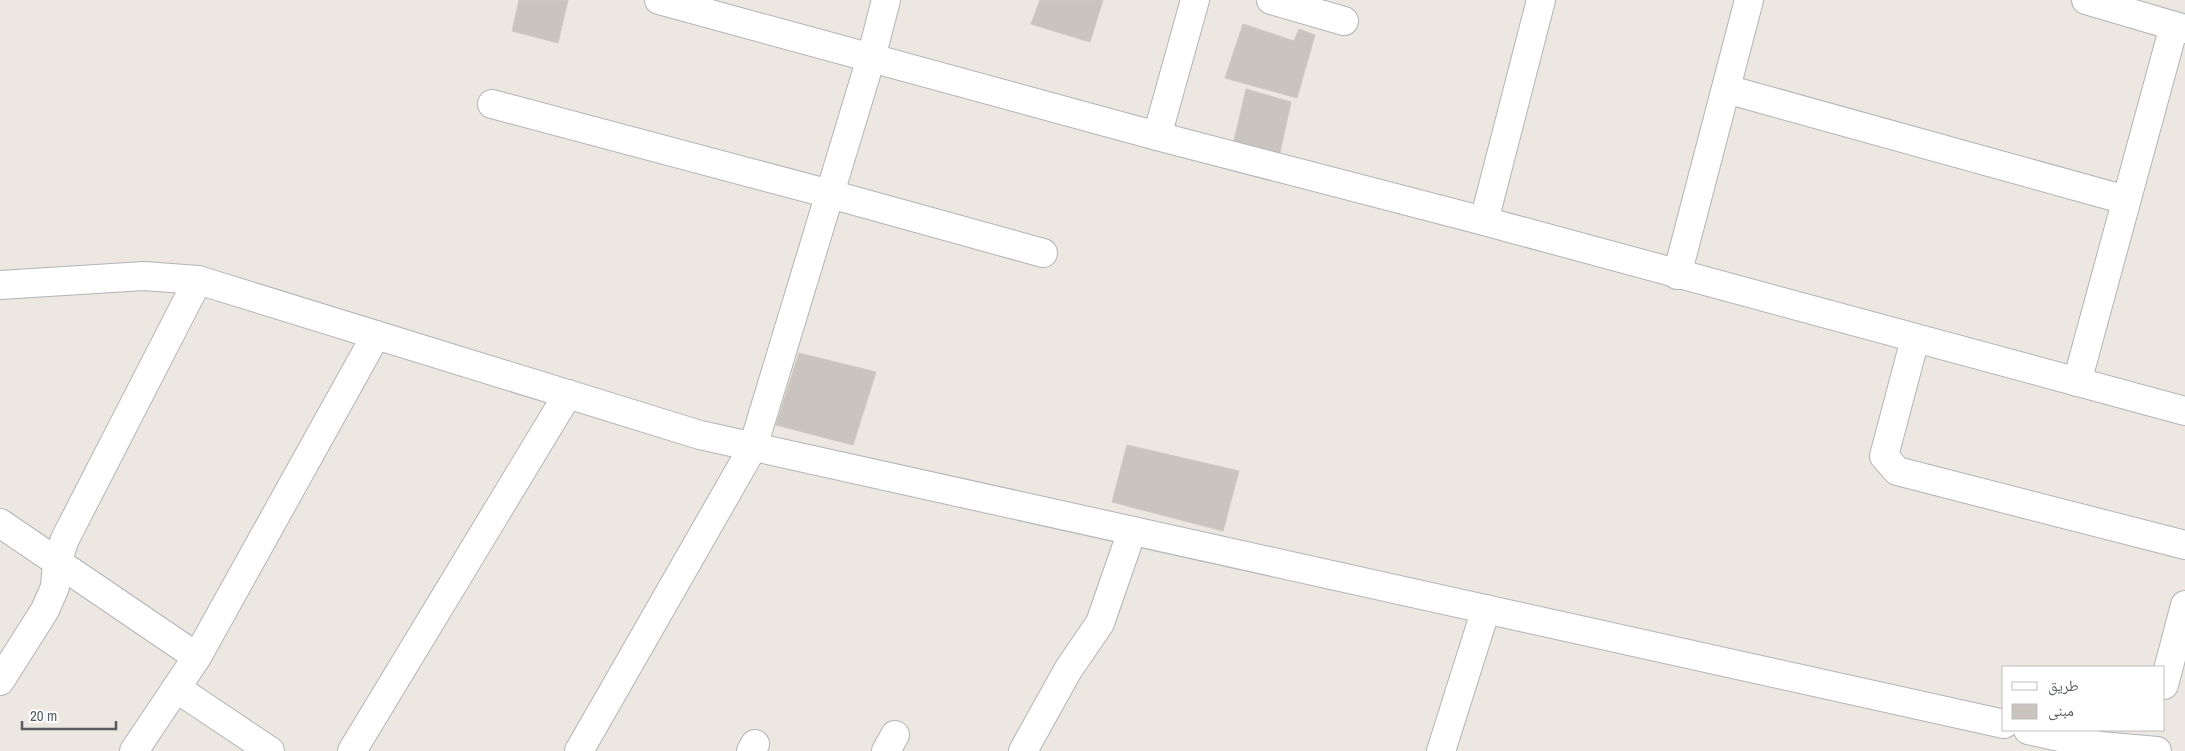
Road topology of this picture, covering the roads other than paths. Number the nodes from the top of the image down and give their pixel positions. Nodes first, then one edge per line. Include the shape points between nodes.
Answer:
1 (659, 0) edge
2 (886, 0) edge
3 (1195, 0) edge
4 (1271, 0) edge
5 (1541, 0) edge
6 (1749, 0) edge
7 (2086, 0) edge
8 (1344, 21) dead end
9 (2179, 28) edge
10 (871, 58) junction
11 (1726, 89) junction
12 (492, 104) dead end
13 (1156, 136) junction
14 (830, 194) junction
15 (2126, 200) junction
16 (1484, 221) junction
17 (1043, 253) dead end
18 (1677, 275) junction
19 (198, 280) junction
20 (0, 285) edge
21 (376, 335) junction
22 (1916, 339) junction
23 (2077, 382) junction
24 (568, 394) junction
25 (2185, 412) edge
26 (753, 446) junction
27 (0, 523) edge
28 (1132, 531) junction
29 (2185, 545) edge
30 (57, 562) junction
31 (2185, 605) edge
32 (1486, 609) junction
33 (197, 657) junction
34 (0, 681) edge
35 (2165, 681) edge
36 (176, 688) junction
37 (2002, 724) edge
38 (2032, 731) edge
39 (2152, 744) edge
40 (134, 751) edge
41 (270, 751) edge
42 (352, 751) edge
43 (579, 751) edge
44 (1023, 751) edge
45 (1441, 751) edge

1 - 10 street
2 - 10 street
3 - 13 street
4 - 8 street
5 - 16 street
6 - 11 street
7 - 9 street
9 - 15 street
10 - 13 street
10 - 14 street
11 - 15 street
11 - 18 street
12 - 14 street
13 - 16 street
14 - 17 street
14 - 26 street
15 - 23 street
16 - 18 street
18 - 22 street
19 - 20 street via 144,276
19 - 21 street
19 - 30 street via 65,539
21 - 24 street
21 - 33 street
22 - 23 street
22 - 29 street via 1884,456 1897,470
23 - 25 street
24 - 26 street via 700,435
24 - 42 street
26 - 28 street
26 - 43 street
27 - 30 street
28 - 32 street
28 - 44 street via 1100,623 1068,670
30 - 33 street
30 - 34 street via 55,587 45,610
31 - 35 street
32 - 37 street
32 - 45 street
33 - 36 street
36 - 40 street
36 - 41 street
38 - 39 street via 2100,746

